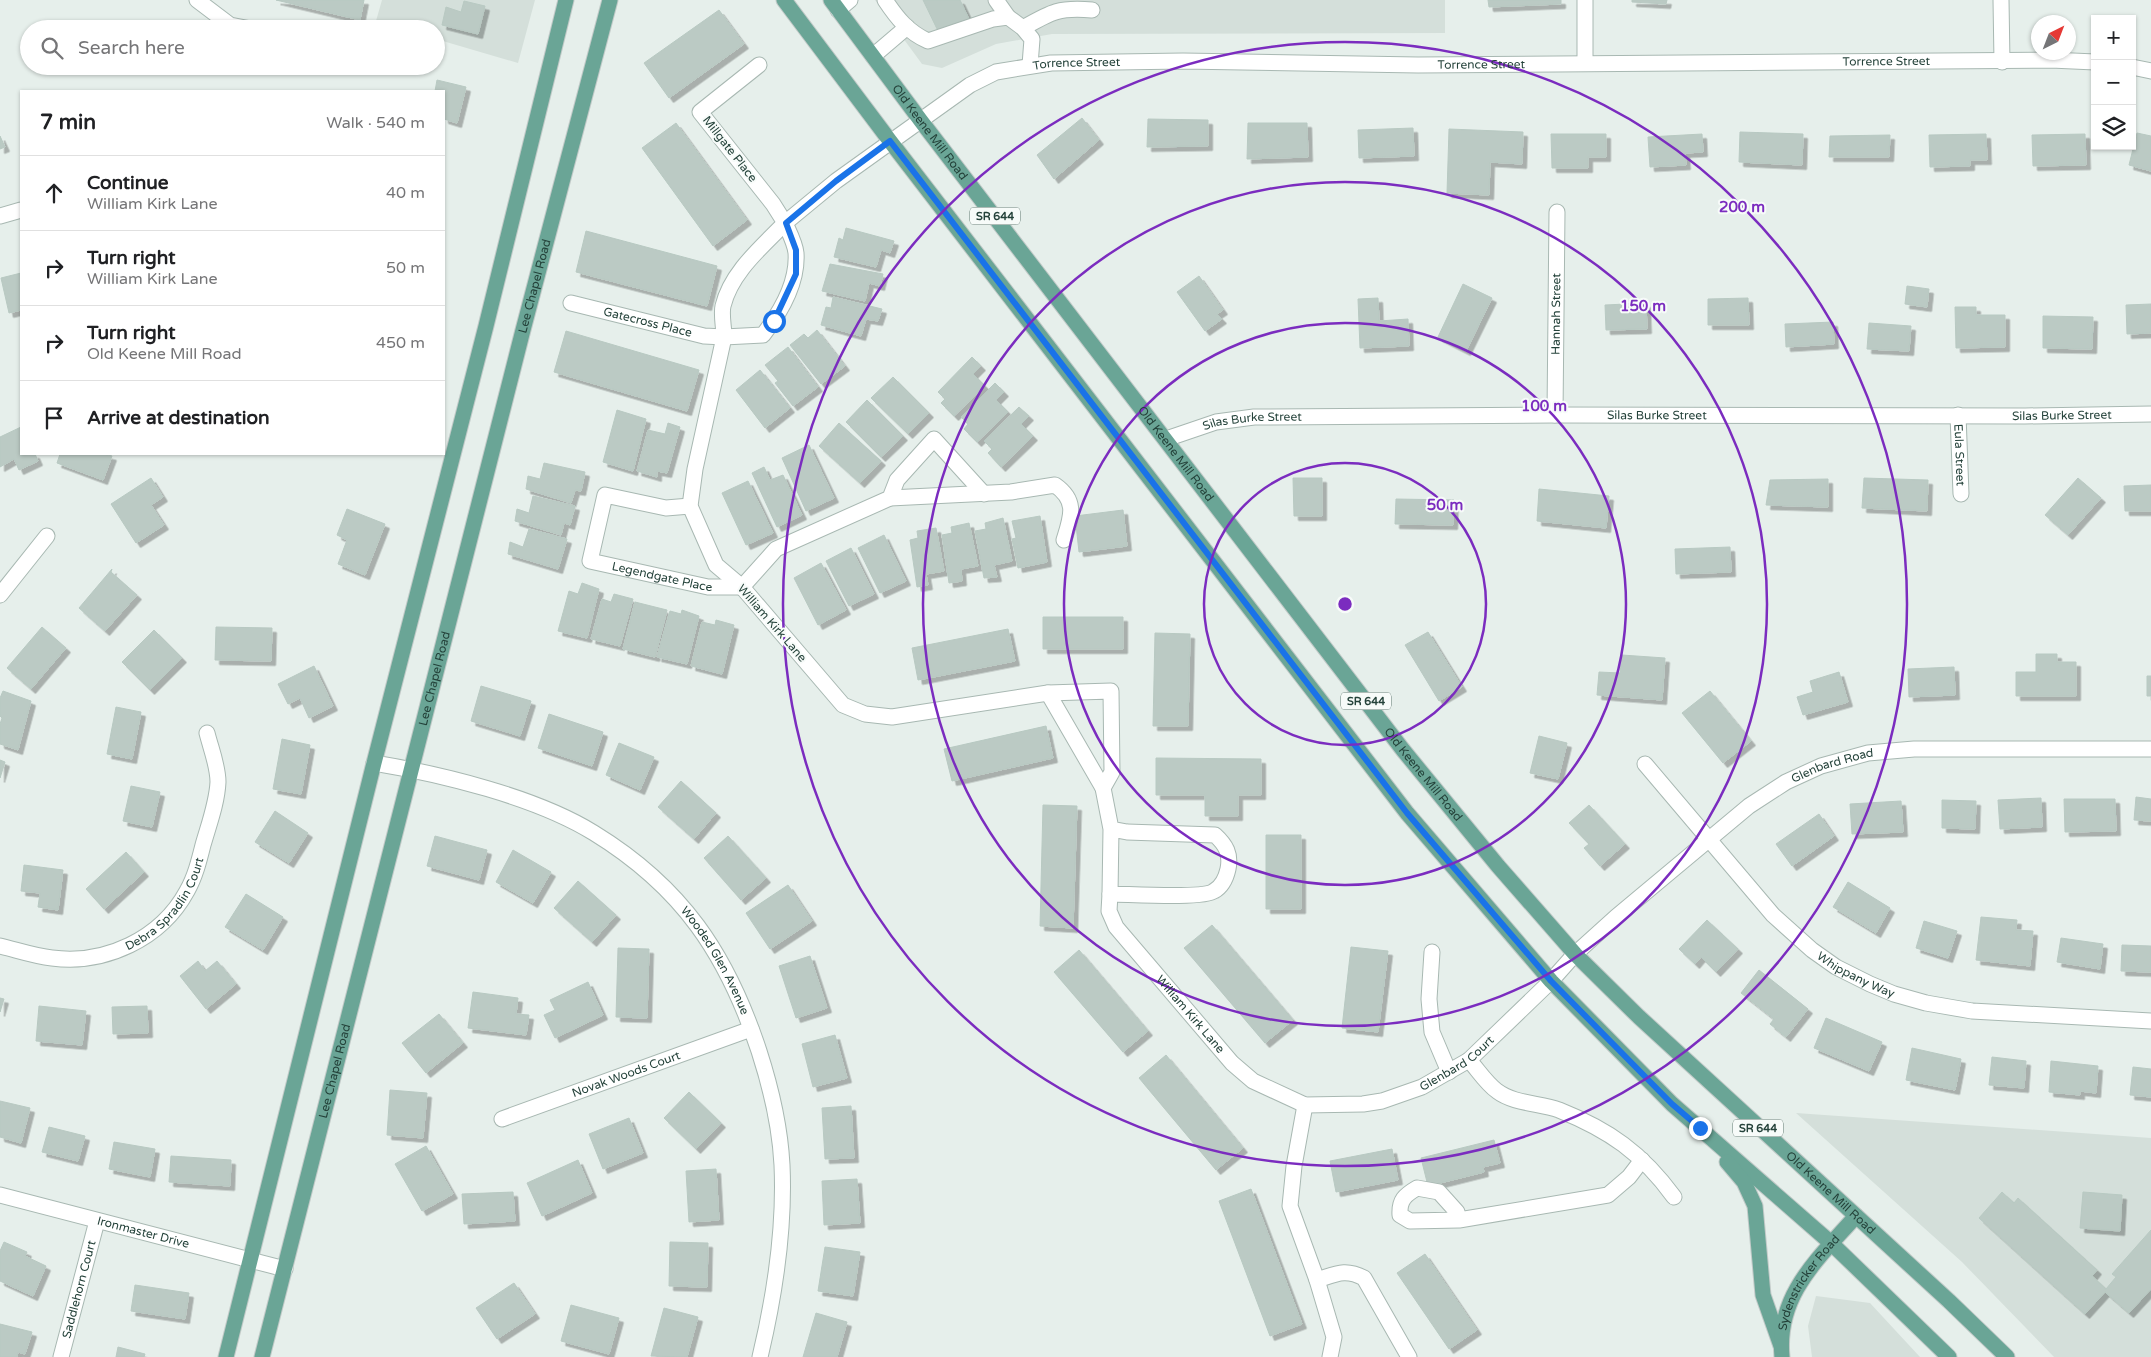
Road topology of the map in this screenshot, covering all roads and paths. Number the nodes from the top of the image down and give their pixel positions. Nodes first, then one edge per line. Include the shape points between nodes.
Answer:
1 (197, 0) edge
2 (566, 0) edge
3 (610, 0) edge
4 (784, 0) edge
5 (850, 0) edge
6 (885, 0) edge
7 (996, 0) edge
8 (1585, 0) edge
9 (2001, 0) edge
10 (834, 5) edge
11 (1092, 10) dead end
12 (1008, 18) junction
13 (222, 20) edge
14 (906, 27) junction
15 (1023, 28) junction
16 (873, 56) junction
17 (2002, 62) junction
18 (2091, 62) edge
19 (1586, 63) junction
20 (759, 65) dead end
21 (1030, 66) junction
22 (2136, 68) edge
23 (2151, 70) edge
24 (920, 120) junction
25 (890, 141) junction
26 (20, 210) edge
27 (1557, 212) dead end
28 (0, 216) edge
29 (786, 223) junction
30 (571, 303) dead end
31 (724, 337) junction
32 (2151, 414) edge
33 (1555, 415) junction
34 (1958, 415) junction
35 (1166, 439) junction
36 (984, 494) junction
37 (1961, 494) dead end
38 (890, 498) junction
39 (690, 506) junction
40 (47, 536) dead end
41 (1064, 540) dead end
42 (742, 587) junction
43 (0, 596) edge
44 (1048, 693) junction
45 (207, 733) dead end
46 (2151, 749) edge
47 (374, 763) junction
48 (1645, 764) dead end
49 (411, 769) junction
50 (1103, 788) junction
51 (1111, 829) junction
52 (1708, 840) junction
53 (1110, 894) junction
54 (0, 946) edge
55 (1432, 952) dead end
56 (1576, 954) junction
57 (1551, 981) junction
58 (2151, 1021) edge
59 (752, 1029) junction
60 (1469, 1060) junction
61 (1449, 1072) junction
62 (1305, 1105) junction
63 (502, 1119) dead end
64 (1700, 1128) junction
65 (1642, 1160) junction
66 (0, 1195) edge
67 (1674, 1197) dead end
68 (1856, 1216) junction
69 (1459, 1220) dead end
70 (97, 1221) junction
71 (1831, 1243) junction
72 (249, 1260) junction
73 (285, 1269) junction
74 (1317, 1280) junction
75 (1782, 1351) edge
76 (61, 1357) edge
77 (226, 1357) edge
78 (262, 1357) edge
79 (760, 1357) edge
80 (1330, 1357) edge
81 (1409, 1357) edge
82 (1949, 1357) edge
83 (2007, 1357) edge

1 - 13 street
2 - 47 main road
3 - 49 main road, Lee Chapel Road
4 - 25 main road, SR 644
5 - 10 street
6 - 14 street
7 - 12 street
8 - 19 street
9 - 17 street
10 - 16 main road, Old Keene Mill Road / SR 644
11 - 15 street via 1071,8 1054,11
12 - 14 street via 993,19 928,41
12 - 15 street
14 - 16 street
15 - 21 street via 1032,39
16 - 24 main road, Old Keene Mill Road / SR 644
17 - 18 street, Torrence Street
17 - 19 street, Torrence Street
19 - 21 street, Torrence Street via 1183,61
20 - 29 street, Millgate Place via 700,112
21 - 24 street, Torrence Street via 996,72
22 - 23 street
24 - 25 street, Torrence Street
24 - 35 main road, Old Keene Mill Road / SR 644
25 - 29 street
25 - 57 main road, SR 644 via 1407,813
26 - 28 street
27 - 33 street, Hannah Street
29 - 31 street via 748,262 733,283 723,306
29 - 31 street via 796,250 796,274 774,321 763,335
30 - 31 street, Gatecross Place via 704,336
31 - 39 street
32 - 34 street, Silas Burke Street
33 - 34 street, Silas Burke Street
33 - 35 street, Silas Burke Street via 1254,418 1216,422
34 - 37 street, Eula Street
35 - 56 main road, Old Keene Mill Road / SR 644 via 1403,750 1498,866
36 - 38 street
36 - 38 street via 934,439 896,480
36 - 41 street via 1055,485 1065,492 1070,501 1071,515
38 - 42 street via 776,549
39 - 42 street, William Kirk Lane via 716,565
39 - 42 street, Legendgate Place via 666,508 605,495 590,561 708,587
40 - 43 street
42 - 44 street, William Kirk Lane via 843,705 865,714 913,716
44 - 50 street, William Kirk Lane
44 - 50 street, William Kirk Lane via 1111,691 1112,772
45 - 54 street, Debra Spradlin Court via 218,781 215,800 197,868 187,892 174,911 136,943 85,958 52,958
46 - 52 street, Glenbard Road via 1914,749 1868,754 1821,766 1786,782 1749,806
47 - 49 street, Wooded Glen Avenue
47 - 72 main road
48 - 52 street, Whippany Way
49 - 59 street, Wooded Glen Avenue via 547,809 592,831 632,858 655,877 691,917 716,952
49 - 73 main road, Lee Chapel Road
50 - 51 street, William Kirk Lane
51 - 53 street, William Kirk Lane
51 - 53 street via 1215,835 1225,844 1230,859 1225,880 1213,892
52 - 56 street, Glenbard Road
52 - 58 street, Whippany Way via 1773,916 1812,950 1836,967 1894,994 1972,1011
53 - 62 street, William Kirk Lane via 1109,911 1116,927 1232,1063 1253,1081
55 - 61 street via 1429,999 1432,1032
56 - 57 street, Glenbard Court
56 - 68 main road, Old Keene Mill Road / SR 644 via 1639,1017
57 - 60 street, Glenbard Court
57 - 64 main road, SR 644 via 1672,1104
59 - 63 street, Novak Woods Court
59 - 79 street, Wooded Glen Avenue via 774,1104 782,1164 780,1251
60 - 61 street, Glenbard Court
60 - 65 street via 1498,1092 1557,1110 1603,1130
61 - 62 street, Glenbard Court via 1422,1087 1382,1100 1363,1104
62 - 74 street via 1290,1206
64 - 71 main road, SR 644
64 - 75 main road via 1744,1182 1755,1206 1763,1295
65 - 67 street
65 - 69 street via 1629,1177 1608,1195
66 - 70 street, Ironmaster Drive
68 - 71 main road, Sydenstricker Road
68 - 83 main road, Old Keene Mill Road / SR 644
70 - 72 street, Ironmaster Drive
70 - 76 street, Saddlehorn Court
71 - 75 main road, Sydenstricker Road via 1796,1287 1789,1301
71 - 82 main road, SR 644
72 - 73 street, Ironmaster Drive
72 - 77 main road
73 - 78 main road, Lee Chapel Road
74 - 80 street via 1334,1337
74 - 81 street via 1352,1272 1364,1278

